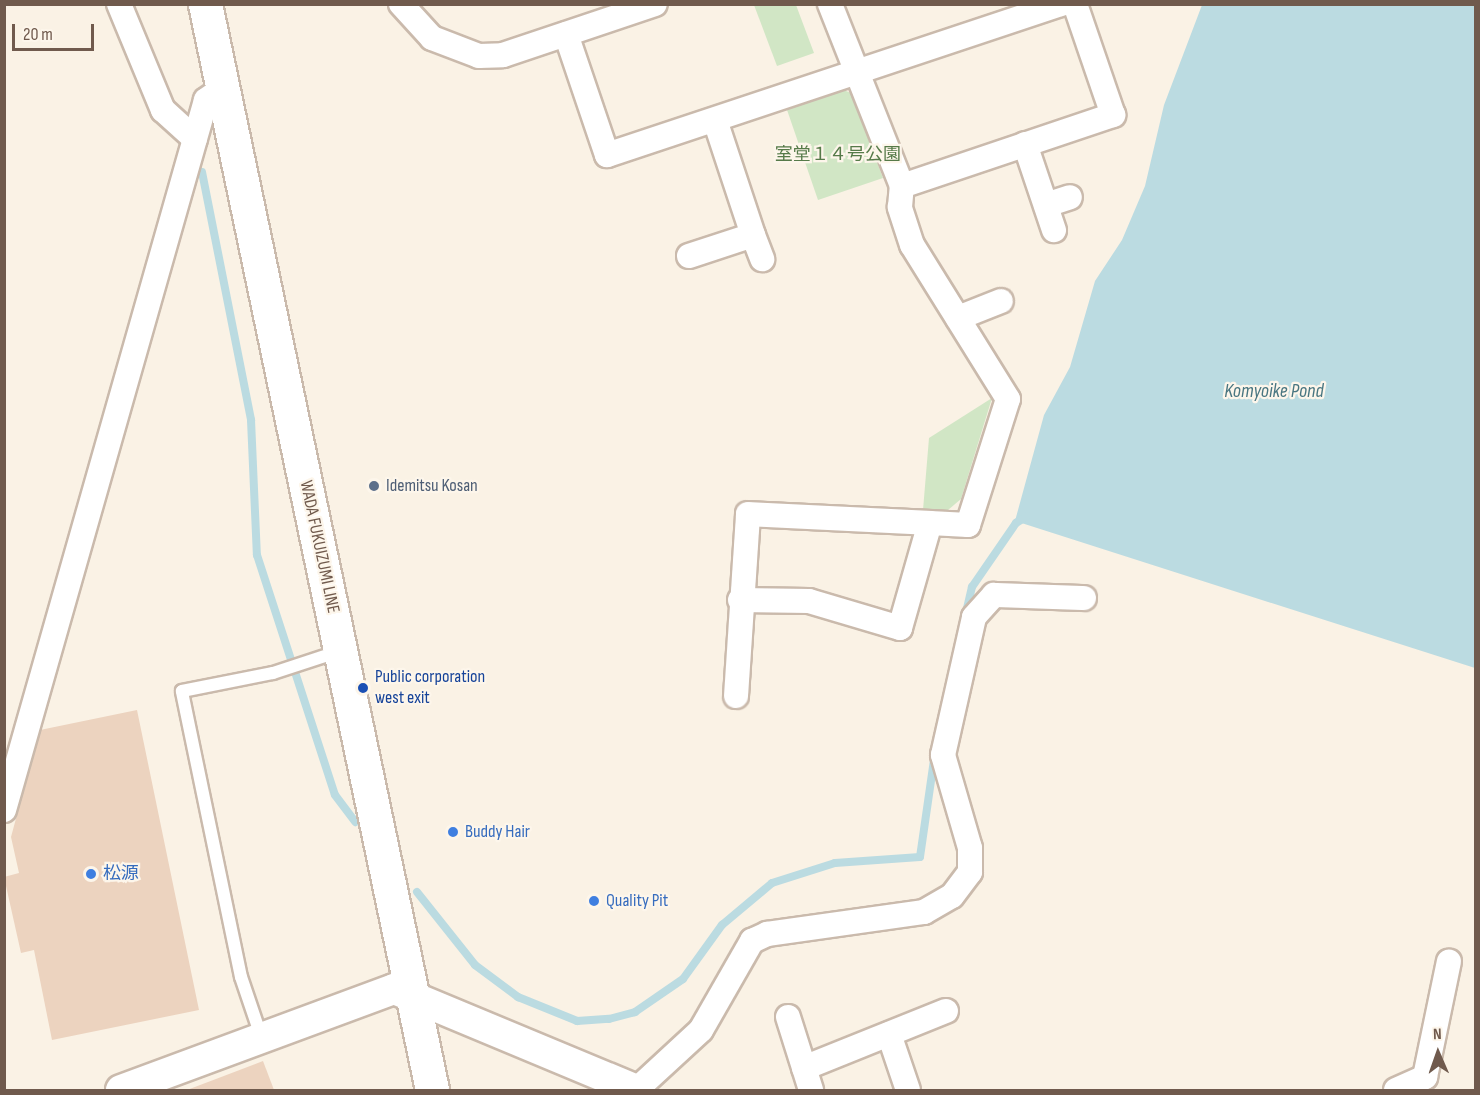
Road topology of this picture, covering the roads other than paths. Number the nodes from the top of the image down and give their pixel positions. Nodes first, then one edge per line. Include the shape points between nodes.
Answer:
1 (119, 4) edge
2 (205, 4) edge
3 (400, 4) edge
4 (654, 4) edge
5 (830, 4) edge
6 (1062, 4) edge
7 (1075, 4) edge
8 (566, 34) junction
9 (856, 74) junction
10 (222, 88) junction
11 (715, 120) junction
12 (195, 139) junction
13 (1025, 144) junction
14 (902, 186) junction
15 (1070, 197) dead end
16 (1046, 205) junction
17 (1054, 230) dead end
18 (753, 235) junction
19 (689, 256) dead end
20 (762, 259) dead end
21 (1001, 302) dead end
22 (957, 318) junction
23 (930, 523) junction
24 (1084, 598) dead end
25 (740, 600) junction
26 (341, 651) junction
27 (736, 696) dead end
28 (4, 810) edge
29 (1449, 961) dead end
30 (412, 995) junction
31 (946, 1011) dead end
32 (788, 1017) dead end
33 (889, 1034) junction
34 (261, 1036) junction
35 (808, 1079) edge
36 (121, 1090) edge
37 (432, 1090) edge
38 (636, 1090) edge
39 (908, 1090) edge
40 (1396, 1090) edge

1 - 12 street via 163,110
2 - 10 main road, WADA FUKUIZUMI LINE
3 - 8 street via 432,38 479,56 502,55
4 - 8 street
5 - 9 street
6 - 9 street
7 - 13 street via 1113,115
8 - 11 street via 607,155
9 - 11 street
9 - 14 street
10 - 12 street via 206,100
10 - 26 main road, WADA FUKUIZUMI LINE
11 - 18 street
12 - 28 street
13 - 14 street
13 - 16 street
14 - 22 street via 900,207 912,245
15 - 16 street
16 - 17 street
18 - 19 street
18 - 20 street
21 - 22 street
22 - 23 street via 1008,399 968,525
23 - 25 street via 748,514
23 - 25 street via 900,628 809,601
24 - 38 street via 994,595 974,617 943,755 970,848 970,872 952,896 924,912 766,934 752,941 701,1030
25 - 27 street
26 - 30 main road, WADA FUKUIZUMI LINE
26 - 34 lane via 273,673 182,691 241,977
29 - 40 street via 1425,1077
30 - 34 street via 394,989 371,994
30 - 37 main road, WADA FUKUIZUMI LINE
30 - 38 street
31 - 33 street
32 - 35 street
33 - 35 street
33 - 39 street
34 - 36 street

